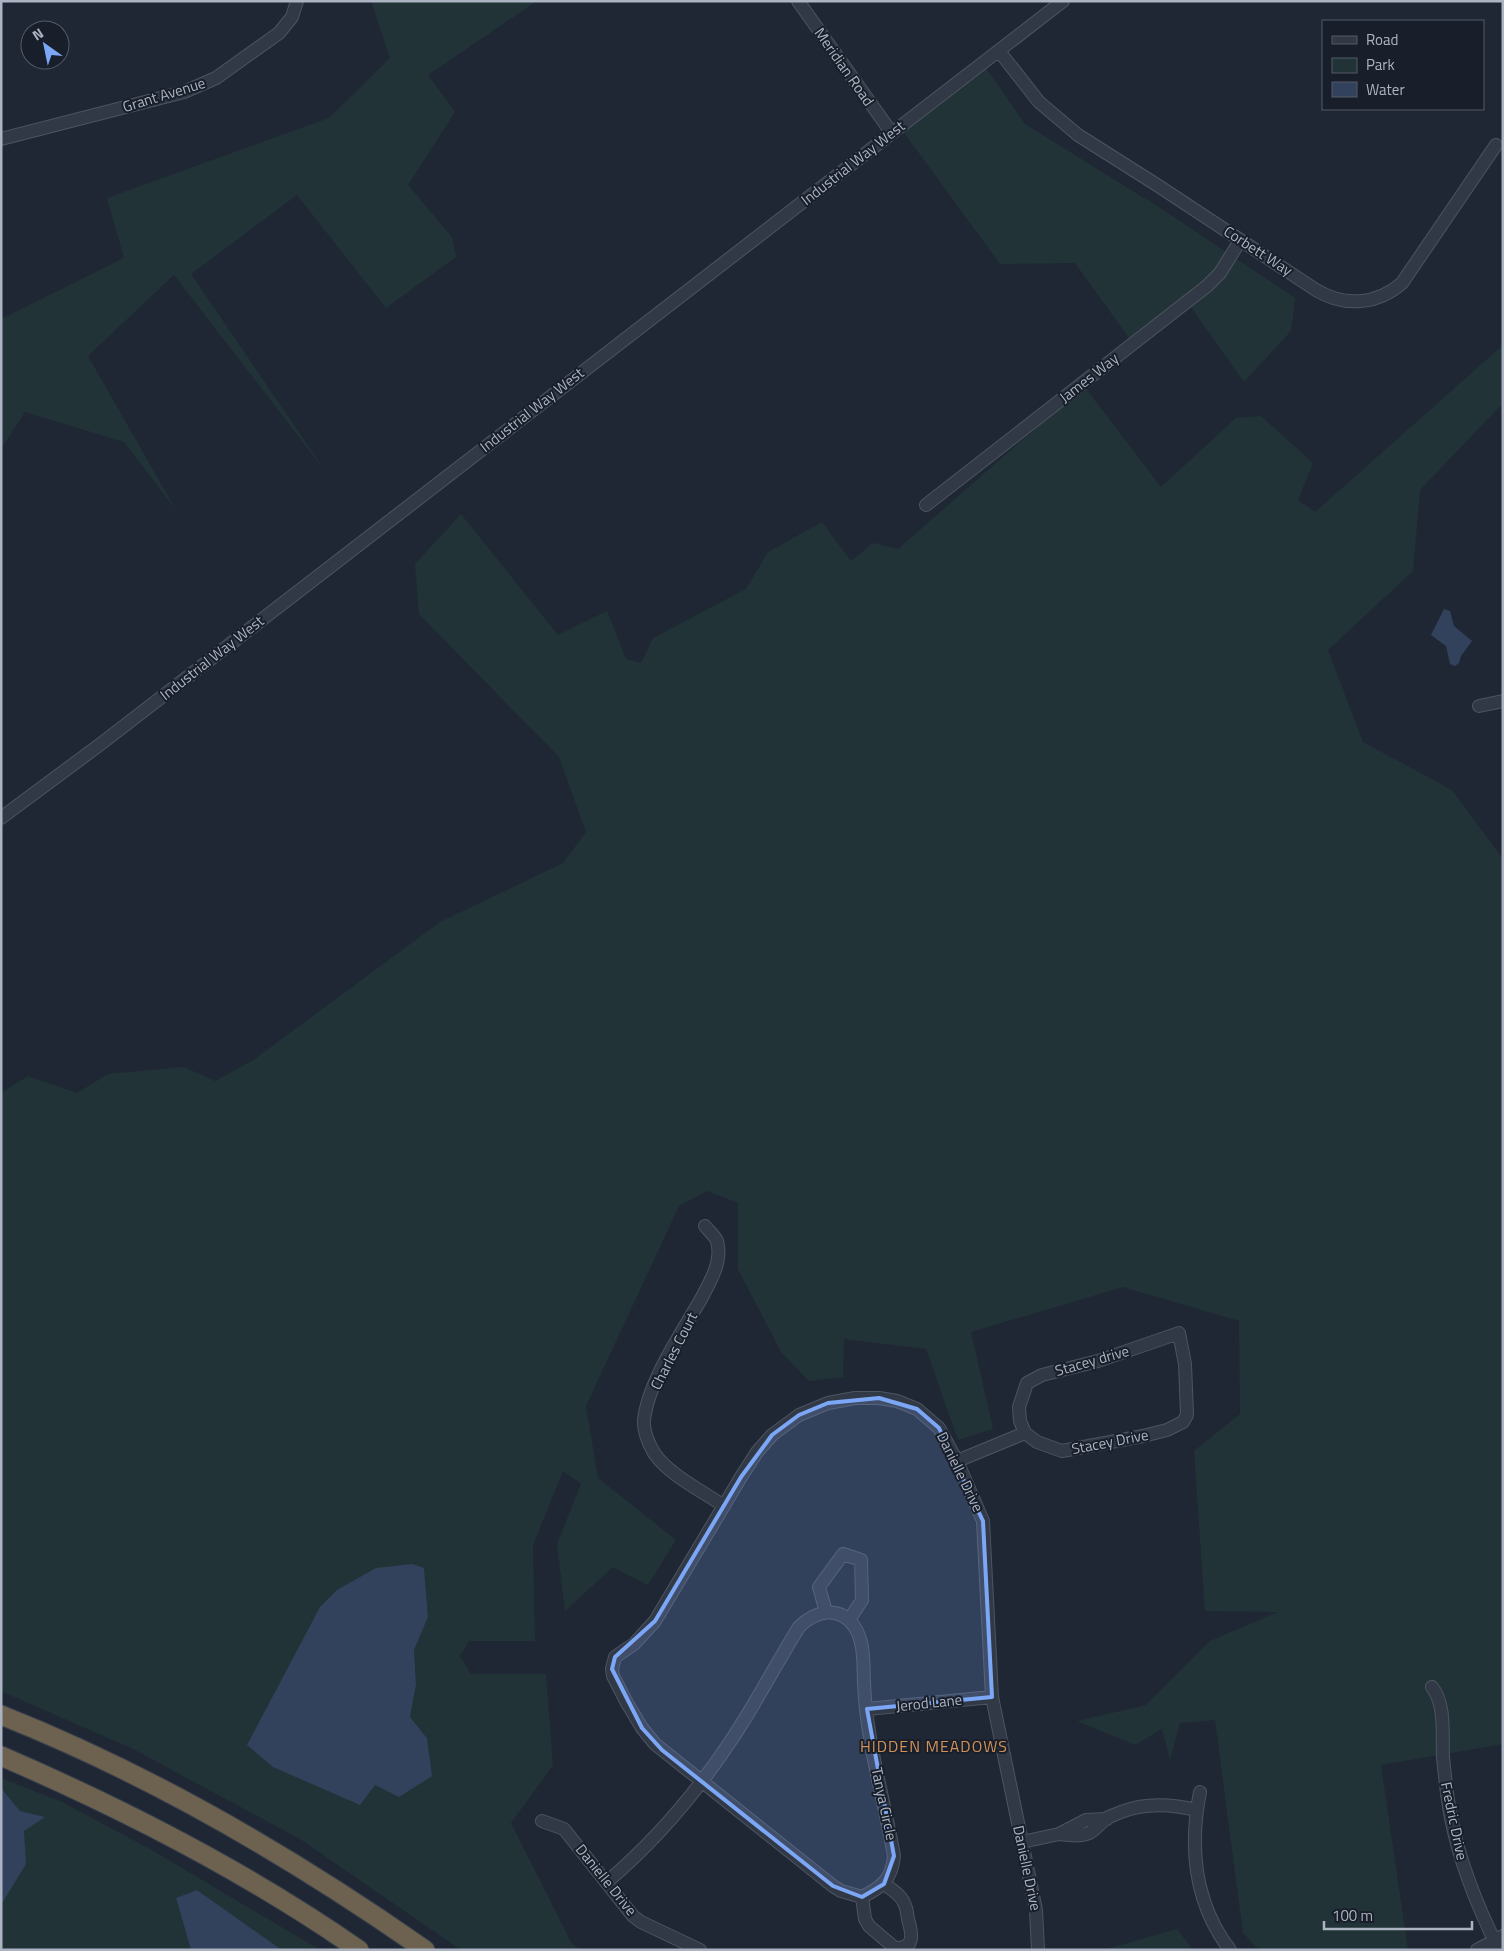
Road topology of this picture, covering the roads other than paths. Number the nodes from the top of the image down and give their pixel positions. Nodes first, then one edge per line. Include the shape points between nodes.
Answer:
1 (297, 1) edge
2 (798, 1) edge
3 (1063, 1) edge
4 (999, 51) junction
5 (891, 132) junction
6 (1, 139) edge
7 (1496, 145) dead end
8 (1240, 241) junction
9 (926, 505) dead end
10 (1503, 701) edge
11 (1479, 706) dead end
12 (1, 818) edge
13 (705, 1226) dead end
14 (1185, 1364) joint
15 (1025, 1433) junction
16 (957, 1461) junction
17 (724, 1506) junction
18 (826, 1612) junction
19 (849, 1620) junction
20 (1432, 1687) dead end
21 (992, 1696) junction
22 (867, 1709) junction
23 (1, 1715) edge
24 (1, 1756) edge
25 (701, 1781) junction
26 (1200, 1792) dead end
27 (1197, 1810) junction
28 (542, 1821) dead end
29 (1022, 1842) junction
30 (607, 1882) junction
31 (884, 1884) junction
32 (862, 1897) junction
33 (1499, 1942) edge
34 (358, 1950) edge
35 (425, 1950) edge
36 (700, 1950) edge
37 (1038, 1950) edge
38 (1230, 1950) edge
39 (1477, 1950) edge

1 - 6 street, Grant Avenue via 292,17 278,33 205,84
2 - 5 street, Meridian Road
3 - 4 street, Industrial Way West
4 - 5 street, Industrial Way West
4 - 8 street, Corbett Way via 1027,89 1057,119
5 - 12 street, Industrial Way West
7 - 8 street, Corbett Way via 1410,274 1397,287 1377,298 1356,302 1329,296
8 - 9 street, James Way via 1220,273 1207,286
10 - 11 street
13 - 17 street, Charles Court via 716,1240 716,1268 658,1377 644,1420 650,1444 662,1462
14 - 15 street, Stacey Drive via 1187,1415 1174,1427 1062,1451 1037,1442
14 - 15 street, Stacey drive via 1179,1333 1098,1361 1037,1377 1027,1383 1019,1407
15 - 16 street
16 - 17 street, Danielle Drive via 939,1428 917,1409 879,1398 843,1400 808,1410 772,1435 757,1452
16 - 21 street, Danielle Drive via 983,1521
17 - 25 street, Danielle Drive via 655,1621 634,1644 615,1657 612,1670 642,1728 662,1750
18 - 19 street via 835,1612
18 - 19 street via 819,1588 843,1554 861,1560 862,1600
18 - 25 street via 810,1617 799,1627 732,1739
19 - 22 street, Tanya Circle via 860,1638
20 - 33 street, Fredric Drive via 1441,1715 1446,1784 1457,1842 1471,1889
21 - 22 street, Jerod Lane
21 - 29 street, Danielle Drive
22 - 31 street, Tanya Circle via 894,1856 892,1870
23 - 35 highway via 129,1772 236,1829 308,1872
24 - 34 highway via 95,1798 240,1874
25 - 30 street via 650,1843
25 - 32 street via 833,1886
26 - 27 street
27 - 29 street via 1152,1805 1130,1809 1107,1818 1089,1833 1059,1834
27 - 38 street via 1194,1839 1197,1873 1214,1924
28 - 30 street, Danielle Drive via 564,1828
29 - 37 street, Danielle Drive via 1036,1910
30 - 36 street, Danielle Drive via 641,1922
31 - 32 street
31 - 32 street via 904,1903 912,1936 906,1946 895,1948 869,1926
33 - 39 street

